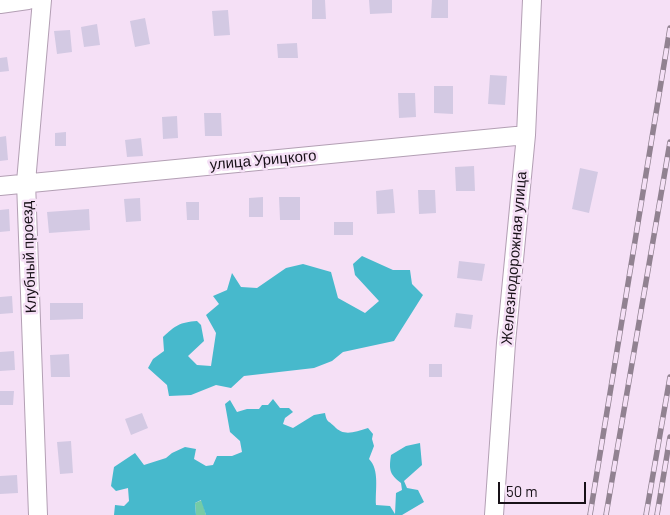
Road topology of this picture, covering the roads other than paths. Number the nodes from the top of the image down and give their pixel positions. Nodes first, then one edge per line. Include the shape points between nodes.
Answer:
1 (28, 0) edge
2 (42, 0) edge
3 (532, 0) edge
4 (0, 4) edge
5 (526, 135) junction
6 (26, 182) junction
7 (0, 186) edge
8 (37, 515) edge
9 (494, 515) edge

1 - 4 street
2 - 6 street, Клубный проезд
3 - 5 street, Железнодорожная улица
5 - 6 street, улица Урицкого
5 - 9 street, Железнодорожная улица
6 - 7 street, улица Урицкого
6 - 8 street, Клубный проезд

